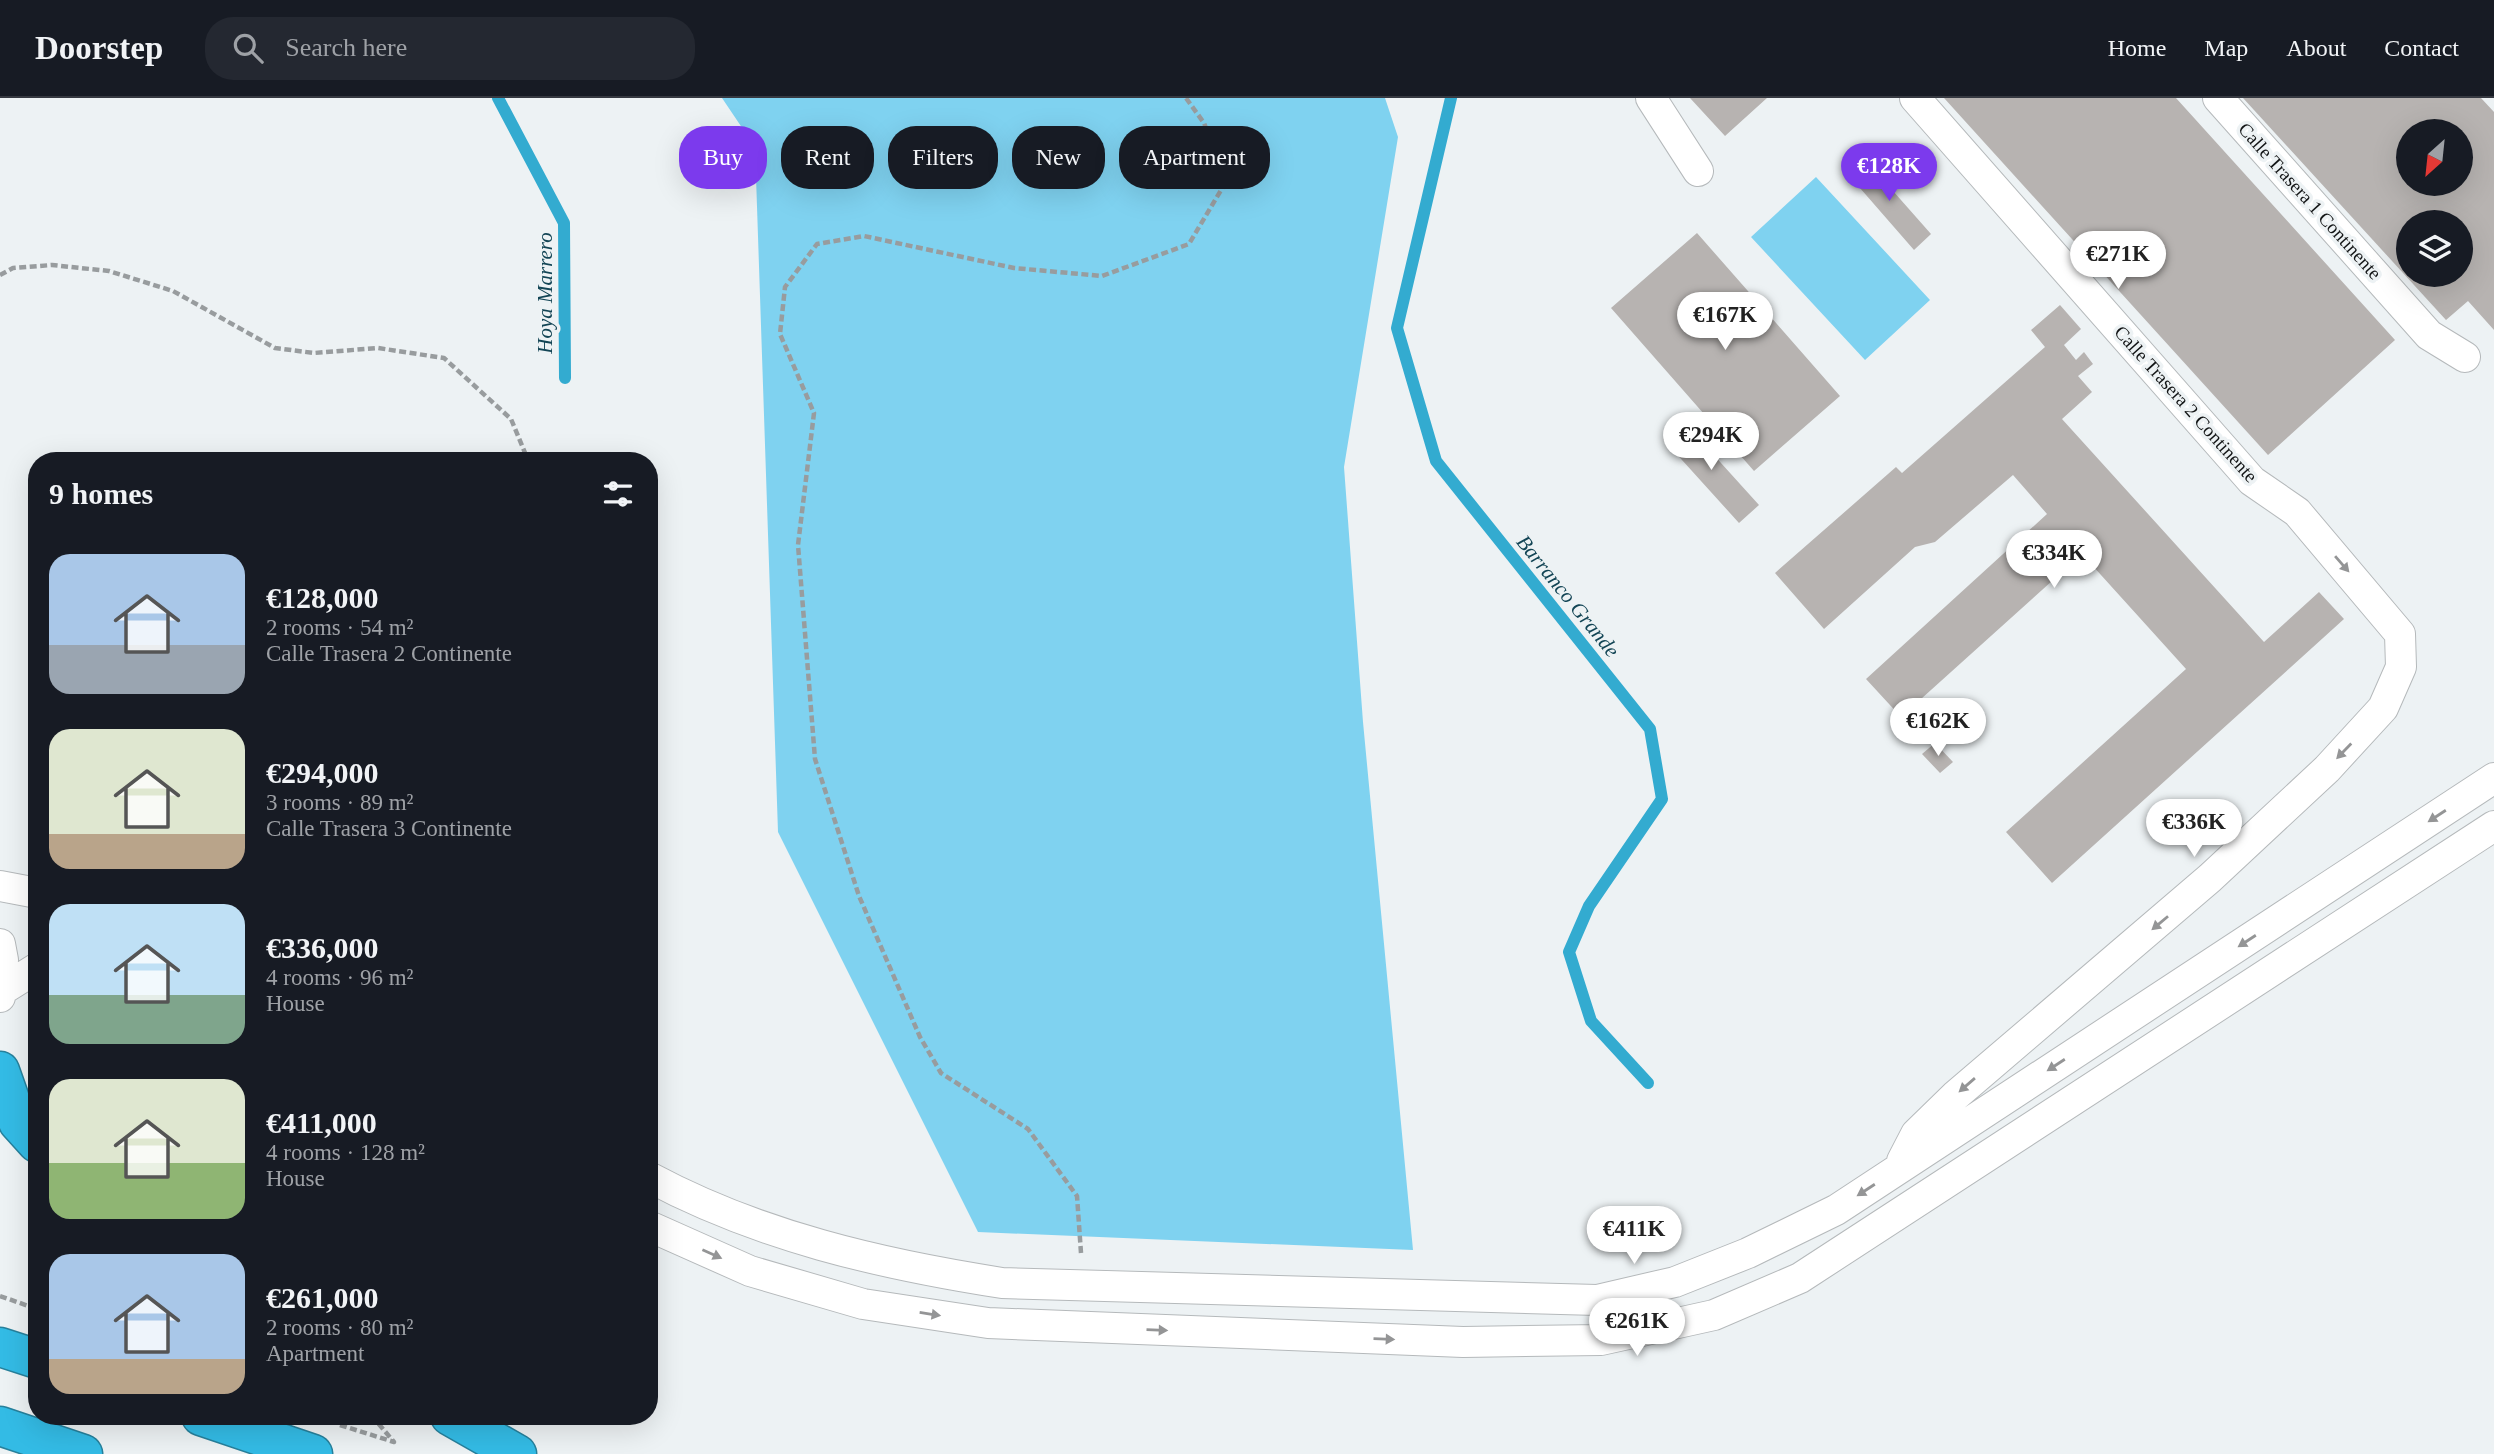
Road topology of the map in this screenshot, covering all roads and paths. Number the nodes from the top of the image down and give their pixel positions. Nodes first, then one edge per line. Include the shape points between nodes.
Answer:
1 (1186, 98) edge
2 (1651, 98) edge
3 (1915, 98) edge
4 (2218, 98) edge
5 (1698, 171) dead end
6 (0, 275) edge
7 (2465, 357) dead end
8 (525, 452) edge
9 (2494, 779) edge
10 (2494, 826) edge
11 (0, 887) edge
12 (28, 892) edge
13 (0, 944) edge
14 (28, 974) edge
15 (1, 994) edge
16 (0, 1071) edge
17 (28, 1133) edge
18 (1897, 1170) junction
19 (658, 1182) edge
20 (658, 1230) edge
21 (1083, 1286) junction
22 (0, 1296) edge
23 (28, 1306) edge
24 (0, 1347) edge
25 (28, 1357) edge
26 (228, 1425) edge
27 (342, 1425) edge
28 (380, 1425) edge
29 (466, 1425) edge
30 (0, 1426) edge
31 (83, 1454) edge
32 (313, 1454) edge
33 (517, 1454) edge

1 - 21 path via 1204,123 1227,180 1189,244 1102,276 1014,268 864,236 817,244 785,287 780,334 814,413 798,545 815,759 859,896 920,1038 941,1073 1028,1129 1077,1196
2 - 5 street
3 -> 18 street, Calle Trasera 2 Continente via 2252,481 2297,512 2400,634 2401,667 2383,708 2327,769 2168,916 1955,1096 1916,1134
4 - 7 street, Calle Trasera 1 Continente via 2429,335
6 - 8 path via 12,268 52,265 109,271 173,291 275,348 314,353 378,348 444,358 511,419
9 -> 18 street
20 -> 10 street via 750,1271 850,1300 988,1324 1463,1342 1601,1340 1714,1315 1800,1278
11 - 12 street
13 - 15 street
14 - 15 street
16 - 17 highway via 18,1122
18 -> 21 street via 1836,1210 1748,1253 1675,1282 1597,1300
19 - 21 street via 691,1200 799,1240 909,1268 1002,1283
22 - 23 path
24 - 25 highway
26 - 32 highway
27 - 28 path via 394,1442
29 - 33 highway
30 - 31 highway

